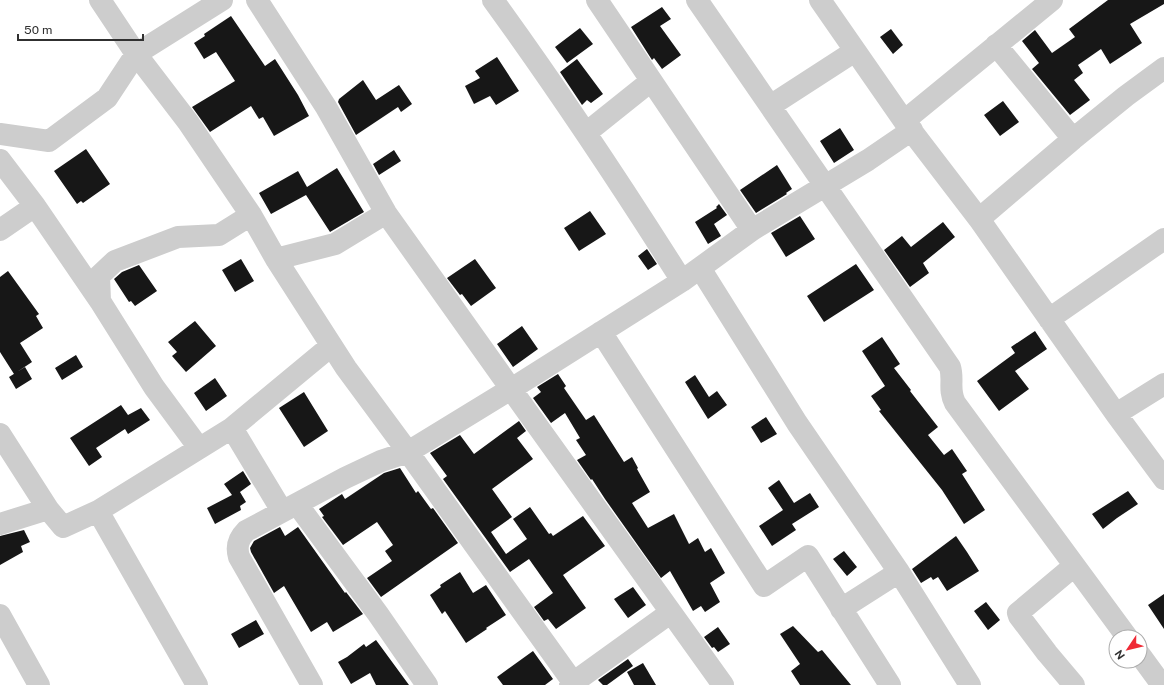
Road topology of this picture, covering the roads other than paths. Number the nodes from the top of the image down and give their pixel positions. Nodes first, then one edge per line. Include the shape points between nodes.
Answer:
1 (100, 0) edge
2 (222, 0) edge
3 (257, 0) edge
4 (493, 0) edge
5 (597, 0) edge
6 (697, 0) edge
7 (820, 0) edge
8 (1052, 0) edge
9 (996, 45) junction
10 (855, 50) junction
11 (136, 54) junction
12 (1164, 68) edge
13 (652, 81) junction
14 (770, 106) junction
15 (908, 125) junction
16 (586, 133) junction
17 (0, 134) edge
18 (1073, 140) junction
19 (0, 160) edge
20 (825, 186) junction
21 (35, 206) junction
22 (386, 213) junction
23 (250, 215) junction
24 (979, 219) junction
25 (0, 230) edge
26 (752, 230) junction
27 (1164, 239) edge
28 (276, 259) junction
29 (700, 268) junction
30 (682, 281) junction
31 (100, 301) junction
32 (1049, 319) junction
33 (602, 332) junction
34 (331, 346) junction
35 (1164, 384) edge
36 (511, 389) junction
37 (1116, 414) junction
38 (232, 428) junction
39 (0, 434) edge
40 (199, 448) junction
41 (408, 452) junction
42 (1164, 479) edge
43 (289, 507) junction
44 (48, 509) junction
45 (98, 511) junction
46 (0, 524) edge
47 (1074, 566) junction
48 (899, 572) junction
49 (841, 608) junction
50 (670, 613) junction
51 (0, 615) edge
52 (1121, 629) edge
53 (1148, 666) edge
54 (573, 684) edge
55 (39, 685) edge
56 (197, 685) edge
57 (312, 685) edge
58 (427, 685) edge
59 (723, 685) edge
60 (890, 685) edge
61 (970, 685) edge
62 (1074, 685) edge
63 (1162, 685) edge

1 - 11 street
2 - 11 street
3 - 22 street via 326,107
4 - 16 street
5 - 13 street
6 - 14 street
7 - 10 street
8 - 9 street
9 - 15 street
9 - 18 street
10 - 14 street
10 - 15 street
11 - 17 street via 107,98 49,141
11 - 23 street via 188,122
12 - 18 street
13 - 16 street
13 - 26 street
14 - 20 street
15 - 20 street via 868,160
15 - 24 street
16 - 30 street
18 - 24 street
19 - 21 street
20 - 26 street
20 - 47 street via 950,367 951,392 955,403
21 - 25 street
21 - 31 street
22 - 28 street via 335,244
22 - 36 street
23 - 28 street
23 - 31 street via 219,235 178,237 115,262 99,276
24 - 32 street
26 - 29 street
27 - 32 street
28 - 34 street
29 - 30 street
29 - 48 street via 797,423
30 - 33 street
31 - 40 street via 154,387
32 - 37 street
33 - 36 street
33 - 49 street via 764,586 808,556
34 - 38 street
34 - 41 street
35 - 37 street
36 - 41 street
36 - 50 street
37 - 42 street
38 - 40 street
38 - 43 street
39 - 44 street
40 - 45 street
41 - 43 street via 381,461
41 - 54 street
43 - 57 street via 246,531 239,540 237,552
43 - 58 street via 378,614
44 - 45 street via 63,526
44 - 46 street
45 - 56 street
47 - 52 street
47 - 62 street via 1018,613
48 - 49 street
48 - 61 street
49 - 60 street
50 - 54 street
50 - 59 street
51 - 55 street
53 - 63 street

